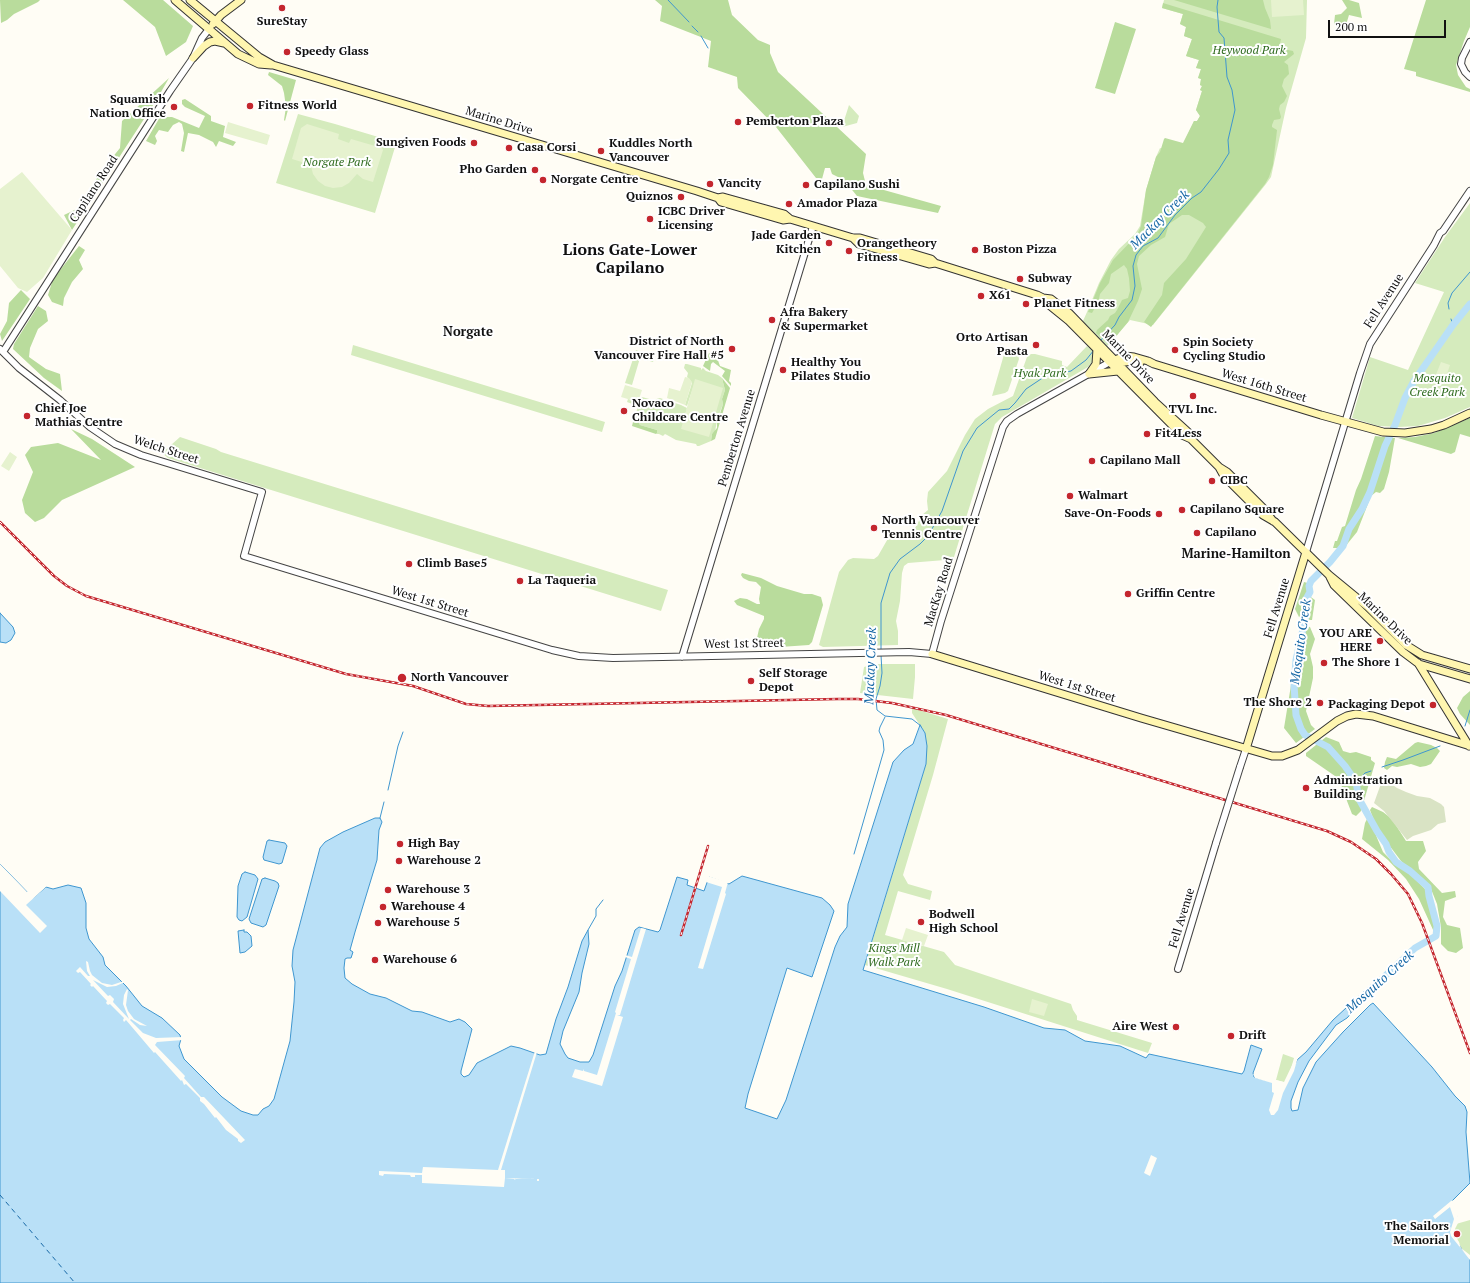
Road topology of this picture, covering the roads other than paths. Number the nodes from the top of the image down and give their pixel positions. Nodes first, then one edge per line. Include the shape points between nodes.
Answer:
1 (175, 0) edge
2 (190, 0) edge
3 (241, 0) edge
4 (216, 21) junction
5 (209, 29) junction
6 (1470, 42) edge
7 (225, 44) junction
8 (259, 57) junction
9 (193, 58) junction
10 (273, 65) junction
11 (1470, 77) edge
12 (1470, 190) edge
13 (813, 226) junction
14 (1096, 344) junction
15 (2, 350) edge
16 (1114, 362) junction
17 (1118, 371) junction
18 (1089, 374) junction
19 (1470, 413) edge
20 (1345, 423) junction
21 (1191, 439) junction
22 (1306, 552) junction
23 (244, 556) joint
24 (1329, 575) junction
25 (1412, 650) junction
26 (932, 654) junction
27 (682, 657) junction
28 (1419, 664) junction
29 (1470, 669) edge
30 (1470, 679) edge
31 (1469, 746) edge
32 (1246, 749) junction
33 (1178, 969) dead end

1 - 5 main road, Marine Drive
2 - 4 main road, Marine Drive
3 - 4 main road
4 - 5 main road
4 - 8 main road, Marine Drive
5 - 7 main road, Marine Drive
5 - 8 main road via 218,32 246,54
5 - 9 street, Capilano Road
6 - 11 street via 1461,64
7 - 9 main road via 210,42
7 - 10 main road, Marine Drive via 238,54 259,64
8 - 10 main road, Marine Drive
9 - 15 street, Capilano Road
10 - 13 main road, Marine Drive via 718,198 723,196 784,214 790,219
12 - 20 street, Fell Avenue via 1370,344
13 - 14 main road, Marine Drive via 853,238 859,244 929,264 935,263 1037,295
13 - 27 street, Pemberton Avenue
14 - 16 main road, Marine Drive
14 - 18 main road via 1096,364
15 - 23 street, Welch Street via 19,368 114,444 141,455 262,492
16 - 17 main road, Marine Drive
16 - 18 street
16 - 20 main road, West 16th Street via 1125,356 1134,357
16 - 21 main road, Marine Drive via 1188,432
17 - 18 main road
17 - 21 main road, Marine Drive via 1182,435
18 - 26 street, MacKay Road via 1017,414 1003,426
19 - 20 main road, West 16th Street via 1444,425 1416,432 1383,432
20 - 22 street, Fell Avenue
21 - 22 main road, Marine Drive via 1263,515 1275,522
22 - 24 main road, Marine Drive
22 - 32 main road, Fell Avenue
23 - 27 street, West 1st Street via 562,653 606,658
24 - 25 main road, Marine Drive via 1368,607
24 - 28 main road, Marine Drive via 1337,588 1403,652
25 - 28 main road, Marine Drive
25 - 29 main road, Marine Drive
26 - 27 street, West 1st Street via 884,652
26 - 32 main road, West 1st Street
28 - 30 main road
28 - 31 main road
31 - 32 main road, West 1st Street via 1363,714 1347,716 1337,721 1293,753 1268,756
32 - 33 street, Fell Avenue, bridge

